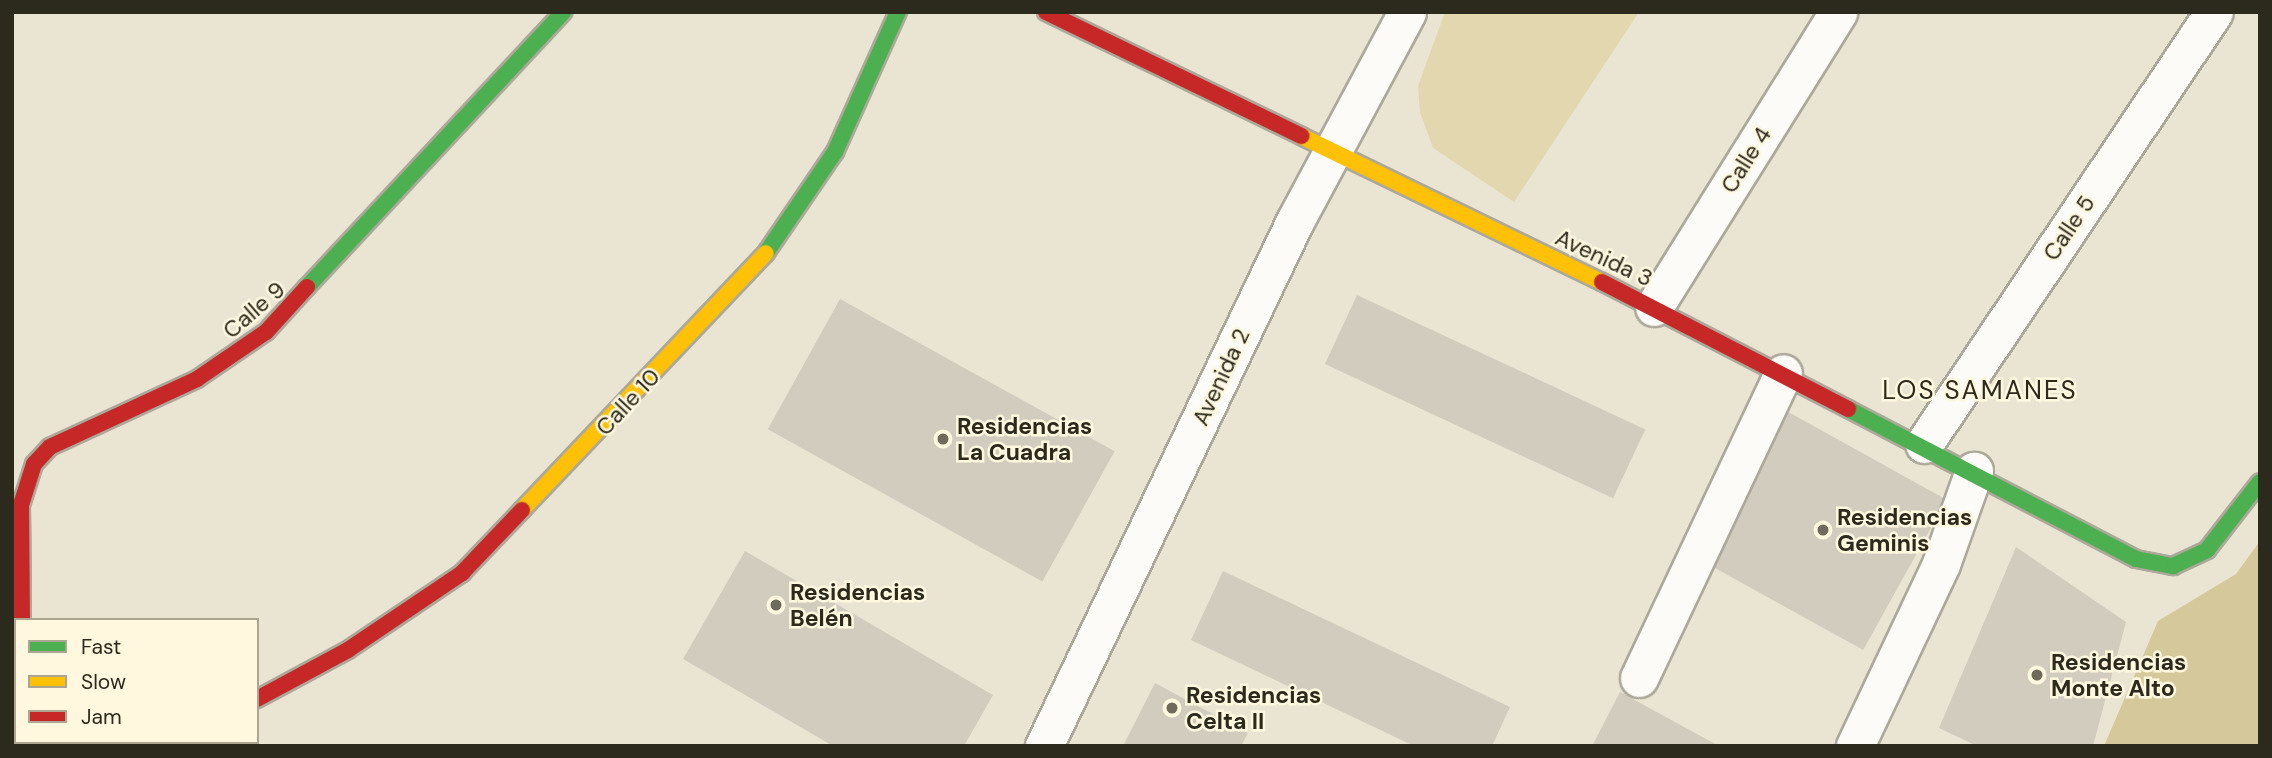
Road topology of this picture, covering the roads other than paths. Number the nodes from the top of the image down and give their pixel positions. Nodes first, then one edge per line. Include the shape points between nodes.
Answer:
1 (563, 12) edge
2 (898, 12) edge
3 (1046, 12) edge
4 (1407, 12) edge
5 (1838, 12) edge
6 (2214, 12) edge
7 (1332, 151) junction
8 (1654, 307) junction
9 (1783, 373) junction
10 (1924, 444) junction
11 (1974, 471) junction
12 (2260, 482) edge
13 (22, 618) edge
14 (1639, 678) dead end
15 (259, 698) edge
16 (1044, 746) edge
17 (1855, 746) edge

1 - 13 street, Calle 9 via 266,332 197,379 42,456 21,505
2 - 15 street, Calle 10 via 835,152 762,259 462,573 348,650
3 - 7 street, Avenida 3
4 - 7 street, Avenida 2
5 - 8 street, Calle 4
6 - 10 street, Calle 5
7 - 8 street, Avenida 3
7 - 16 street, Avenida 2
8 - 9 street, Avenida 3
9 - 10 street, Avenida 3
9 - 14 street
10 - 11 street, Avenida 3
11 - 12 street, Avenida 3 via 2136,559 2173,566 2207,550
11 - 17 street via 1941,564

